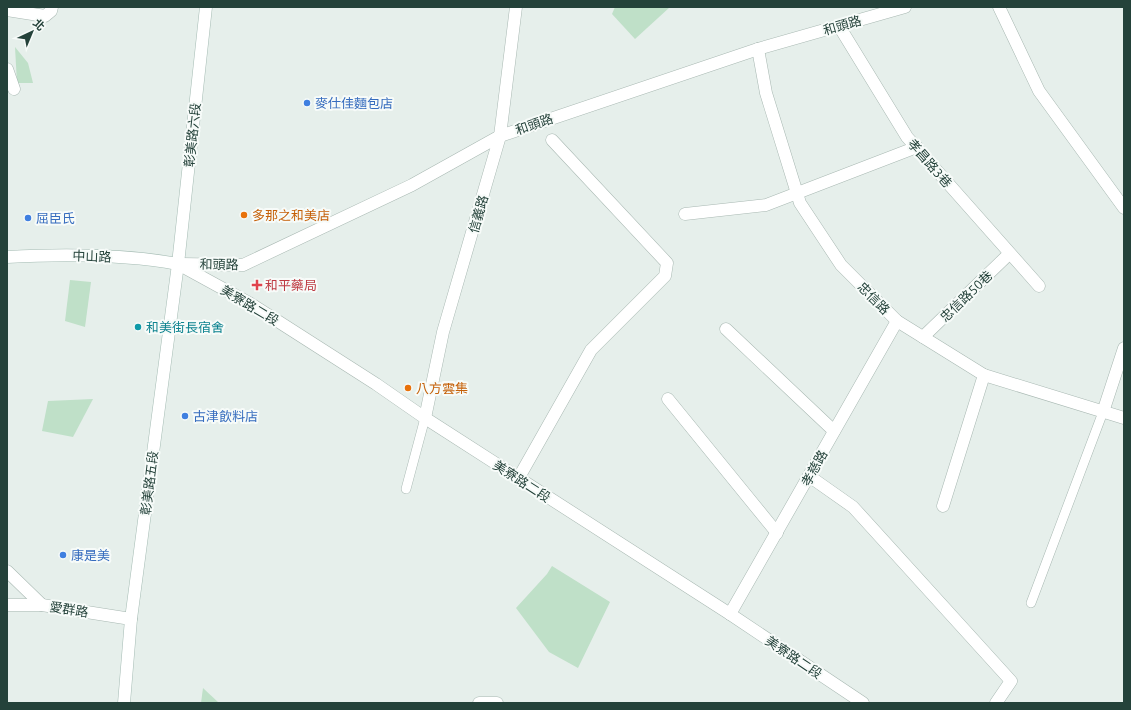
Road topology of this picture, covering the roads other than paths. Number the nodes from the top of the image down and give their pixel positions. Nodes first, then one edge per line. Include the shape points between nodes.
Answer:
1 (52, 7) edge
2 (206, 7) edge
3 (516, 7) edge
4 (905, 7) edge
5 (999, 7) edge
6 (7, 10) edge
7 (839, 26) junction
8 (758, 49) junction
9 (7, 69) edge
10 (14, 89) dead end
11 (500, 136) junction
12 (552, 140) dead end
13 (917, 148) junction
14 (797, 193) junction
15 (1124, 208) edge
16 (686, 214) dead end
17 (1009, 254) junction
18 (7, 257) edge
19 (178, 264) junction
20 (1038, 286) dead end
21 (897, 321) junction
22 (726, 329) dead end
23 (923, 338) junction
24 (1124, 348) edge
25 (984, 375) junction
26 (668, 399) dead end
27 (1103, 412) junction
28 (424, 418) junction
29 (1124, 418) edge
30 (834, 431) junction
31 (809, 476) junction
32 (518, 479) junction
33 (406, 490) dead end
34 (943, 506) dead end
35 (777, 532) junction
36 (7, 571) edge
37 (1031, 603) dead end
38 (7, 605) edge
39 (42, 605) junction
40 (730, 614) junction
41 (131, 619) junction
42 (124, 703) edge
43 (479, 703) edge
44 (497, 703) edge
45 (863, 703) edge
46 (996, 703) edge

1 - 6 street via 51,12 45,16
2 - 19 street, 彰美路六段
3 - 11 street, 信義路
4 - 7 street, 和頭路
5 - 15 street via 1039,90
7 - 8 street, 和頭路
7 - 13 street, 孝昌路3巷 via 906,137
8 - 11 street, 和頭路
8 - 14 street, 忠信路 via 766,93
9 - 10 street
11 - 19 street, 和頭路 via 412,185 244,265
11 - 28 street, 信義路 via 443,332
12 - 32 street via 667,263 665,276 591,350
13 - 14 street
13 - 17 street, 孝昌路3巷
14 - 16 street via 766,205
14 - 21 street, 忠信路 via 800,204 841,265
17 - 20 street, 孝昌路3巷
17 - 23 street, 忠信路50巷
18 - 19 street, 中山路 via 52,255 137,258
19 - 28 street, 美寮路二段 via 251,304
19 - 41 street, 彰美路五段
21 - 23 street, 忠信路
21 - 30 street, 孝慈路
22 - 30 street
23 - 25 street, 忠信路
24 - 27 street
25 - 27 street, 忠信路
25 - 34 street
26 - 35 street
27 - 29 street, 忠信路
27 - 37 lane
28 - 32 street, 美寮路二段
28 - 33 lane
30 - 31 street, 孝慈路
31 - 35 street, 孝慈路
31 - 46 street via 853,507 1011,681
32 - 40 street, 美寮路二段
35 - 40 street, 孝慈路
36 - 39 street
38 - 39 street, 愛群路
39 - 41 street, 愛群路
40 - 45 street, 美寮路二段
41 - 42 street, 彰美路五段
43 - 44 street

